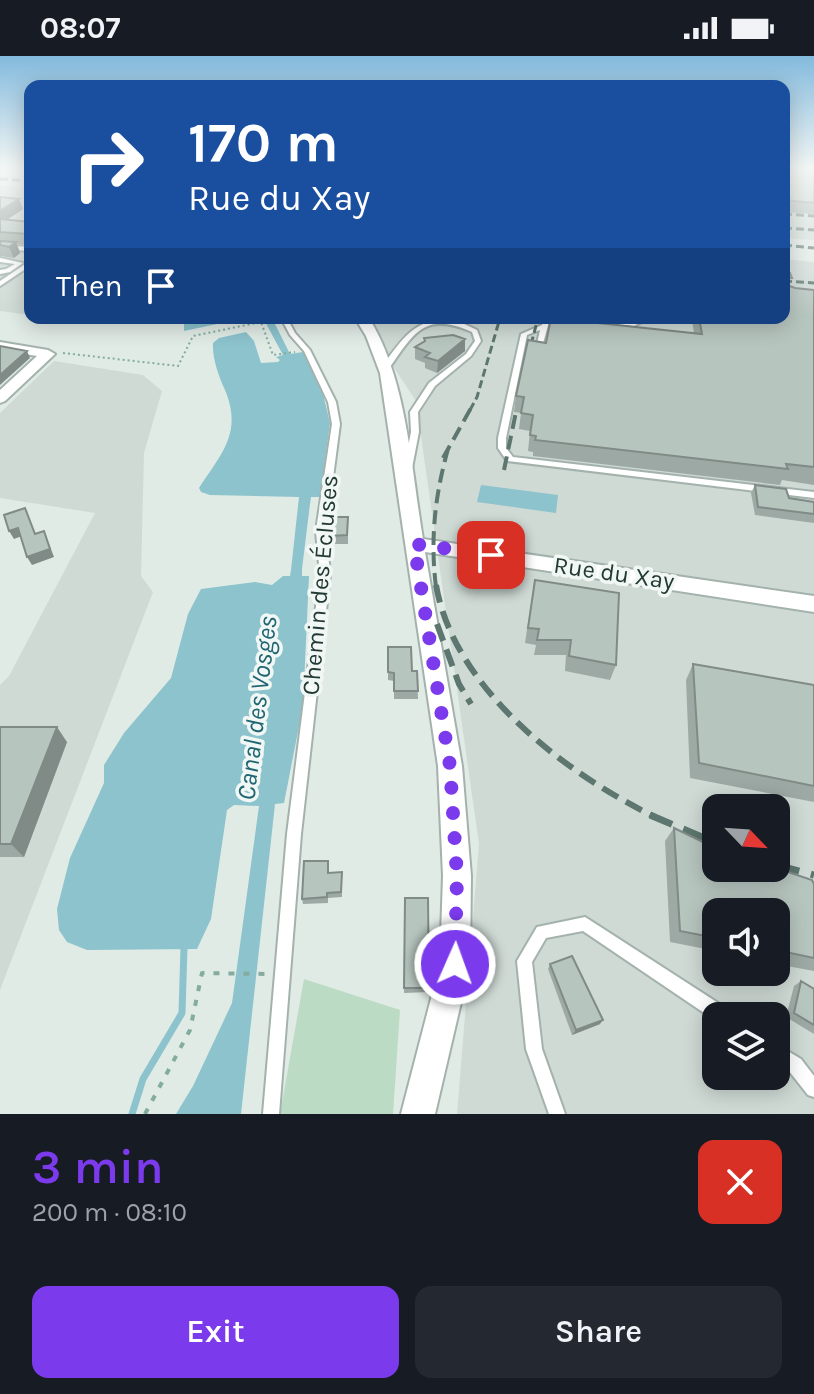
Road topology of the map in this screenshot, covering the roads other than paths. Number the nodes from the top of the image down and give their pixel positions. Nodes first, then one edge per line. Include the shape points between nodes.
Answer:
1 (0, 247) edge
2 (24, 249) edge
3 (0, 260) edge
4 (24, 267) edge
5 (0, 272) edge
6 (0, 284) edge
7 (287, 324) edge
8 (366, 324) edge
9 (422, 324) edge
10 (457, 324) edge
11 (543, 324) edge
12 (546, 324) edge
13 (0, 346) edge
14 (537, 355) edge
15 (385, 368) junction
16 (0, 398) edge
17 (406, 481) junction
18 (814, 495) edge
19 (414, 544) junction
20 (814, 604) edge
21 (702, 1002) edge
22 (790, 1062) edge
23 (814, 1089) edge
24 (271, 1114) edge
25 (418, 1114) edge
26 (557, 1114) edge

1 - 2 lane
3 - 5 lane via 20,263
4 - 6 lane
7 - 24 lane, Chemin des Écluses via 326,388 336,424 321,531 325,575 294,834
8 - 15 street
9 - 15 lane
10 - 17 lane via 475,331 478,341 432,385 414,412
11 - 18 lane via 524,334 502,438 510,459
12 - 14 lane
13 - 16 street via 48,354
15 - 17 street
17 - 19 street
19 - 20 street, Rue du Xay
19 - 25 street via 450,766 457,876 455,964
21 - 26 lane via 585,924 542,932 524,961 534,1049
22 - 23 lane

